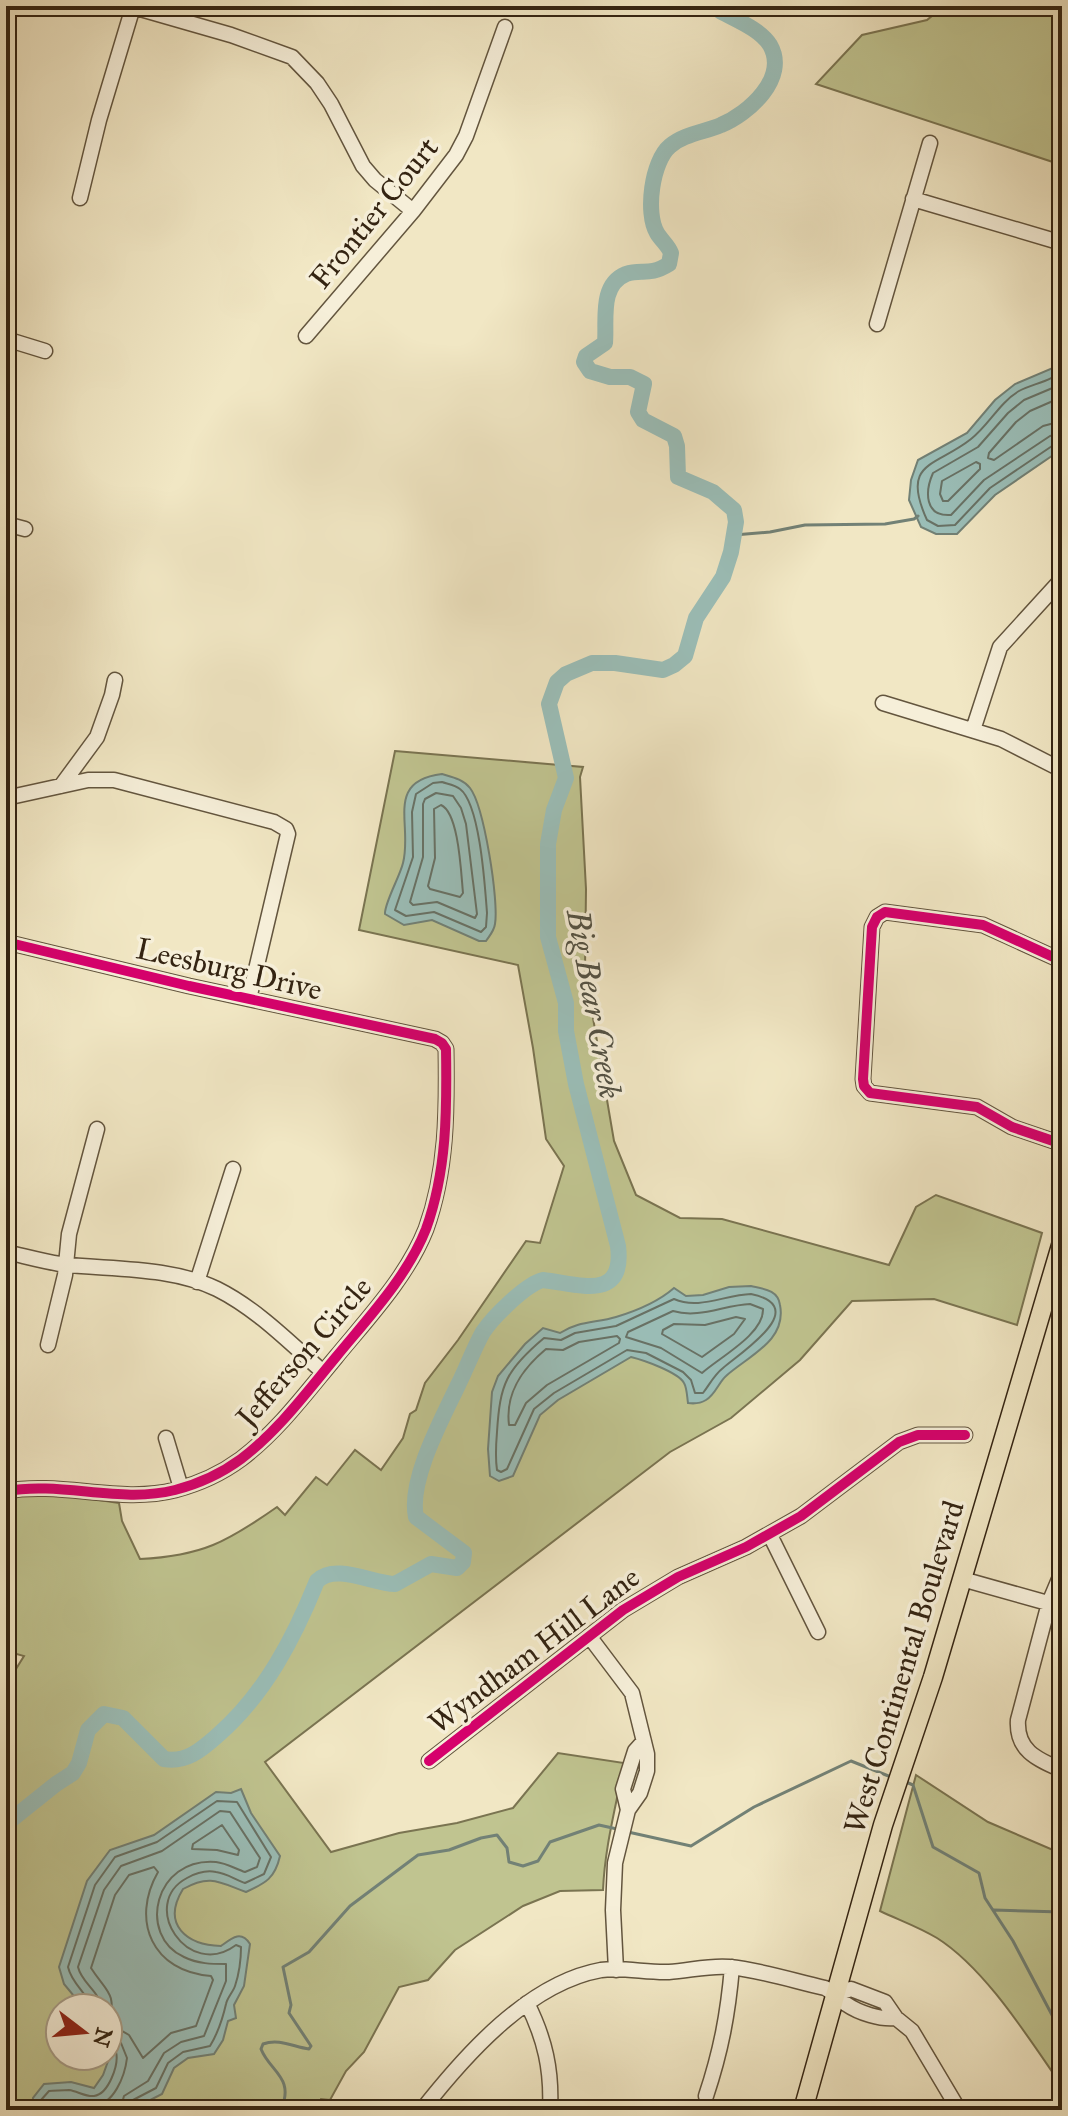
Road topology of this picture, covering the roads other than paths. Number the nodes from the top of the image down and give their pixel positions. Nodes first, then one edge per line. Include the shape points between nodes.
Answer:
1 (131, 6) edge
2 (505, 27) dead end
3 (930, 143) dead end
4 (80, 198) dead end
5 (913, 199) junction
6 (413, 211) junction
7 (1062, 243) edge
8 (877, 324) dead end
9 (306, 336) dead end
10 (6, 339) edge
11 (45, 351) dead end
12 (6, 524) edge
13 (25, 529) dead end
14 (1062, 579) edge
15 (115, 680) dead end
16 (883, 703) dead end
17 (973, 730) junction
18 (1062, 770) edge
19 (61, 786) junction
20 (6, 798) edge
21 (6, 942) edge
22 (1062, 961) edge
23 (249, 999) junction
24 (442, 1043) joint
25 (97, 1129) dead end
26 (1062, 1144) edge
27 (233, 1169) dead end
28 (1062, 1242) edge
29 (6, 1252) edge
30 (66, 1264) junction
31 (197, 1282) junction
32 (48, 1345) dead end
33 (323, 1372) junction
34 (965, 1435) dead end
35 (166, 1438) dead end
36 (181, 1488) junction
37 (6, 1491) edge
38 (770, 1535) junction
39 (1062, 1572) edge
40 (962, 1579) junction
41 (1056, 1605) edge
42 (818, 1632) dead end
43 (589, 1636) junction
44 (429, 1761) dead end
45 (1062, 1770) edge
46 (732, 1967) junction
47 (616, 1970) junction
48 (836, 1994) junction
49 (527, 2003) junction
50 (706, 2096) dead end
51 (954, 2109) edge
52 (422, 2110) edge
53 (550, 2110) edge
54 (803, 2110) edge

1 - 4 street
1 - 6 street via 292,57 331,104 363,166
2 - 6 street, Frontier Court via 466,136
3 - 5 street
5 - 7 street
5 - 8 street
6 - 9 street, Frontier Court
10 - 11 street
12 - 13 street
14 - 17 street via 1000,647
15 - 19 street via 97,737
16 - 17 street
17 - 18 street
19 - 20 street
19 - 23 street via 114,780 286,829
21 - 23 street, Leesburg Drive
22 - 26 street via 983,925 885,912 872,927 863,1079 870,1093 977,1107 1012,1127
23 - 24 street, Leesburg Drive
24 - 33 street, Jefferson Circle via 445,1150 426,1228 379,1305
25 - 30 street
27 - 31 street
28 - 40 main road, West Continental Boulevard
29 - 30 street
30 - 31 street
30 - 32 street
31 - 33 street via 256,1314
33 - 36 street, Jefferson Circle via 291,1412 243,1457 224,1471
34 - 38 street, Wyndham Hill Lane via 926,1434 899,1442
35 - 36 street
36 - 37 street, Jefferson Circle via 150,1494
38 - 42 street
38 - 43 street, Wyndham Hill Lane via 650,1592
39 - 41 street
40 - 41 street
40 - 48 main road, West Continental Boulevard via 886,1815
41 - 45 street via 1017,1736 1036,1757
43 - 44 street, Wyndham Hill Lane
43 - 47 street via 625,1679 644,1741 635,1751 623,1789 628,1810 613,1910
46 - 47 street
46 - 48 street
46 - 50 street via 727,2025
47 - 49 street via 559,1983
48 - 51 street via 845,2004 884,2019 896,2018 912,2031
48 - 54 main road, West Continental Boulevard
49 - 52 street via 480,2044
49 - 53 street via 550,2064

